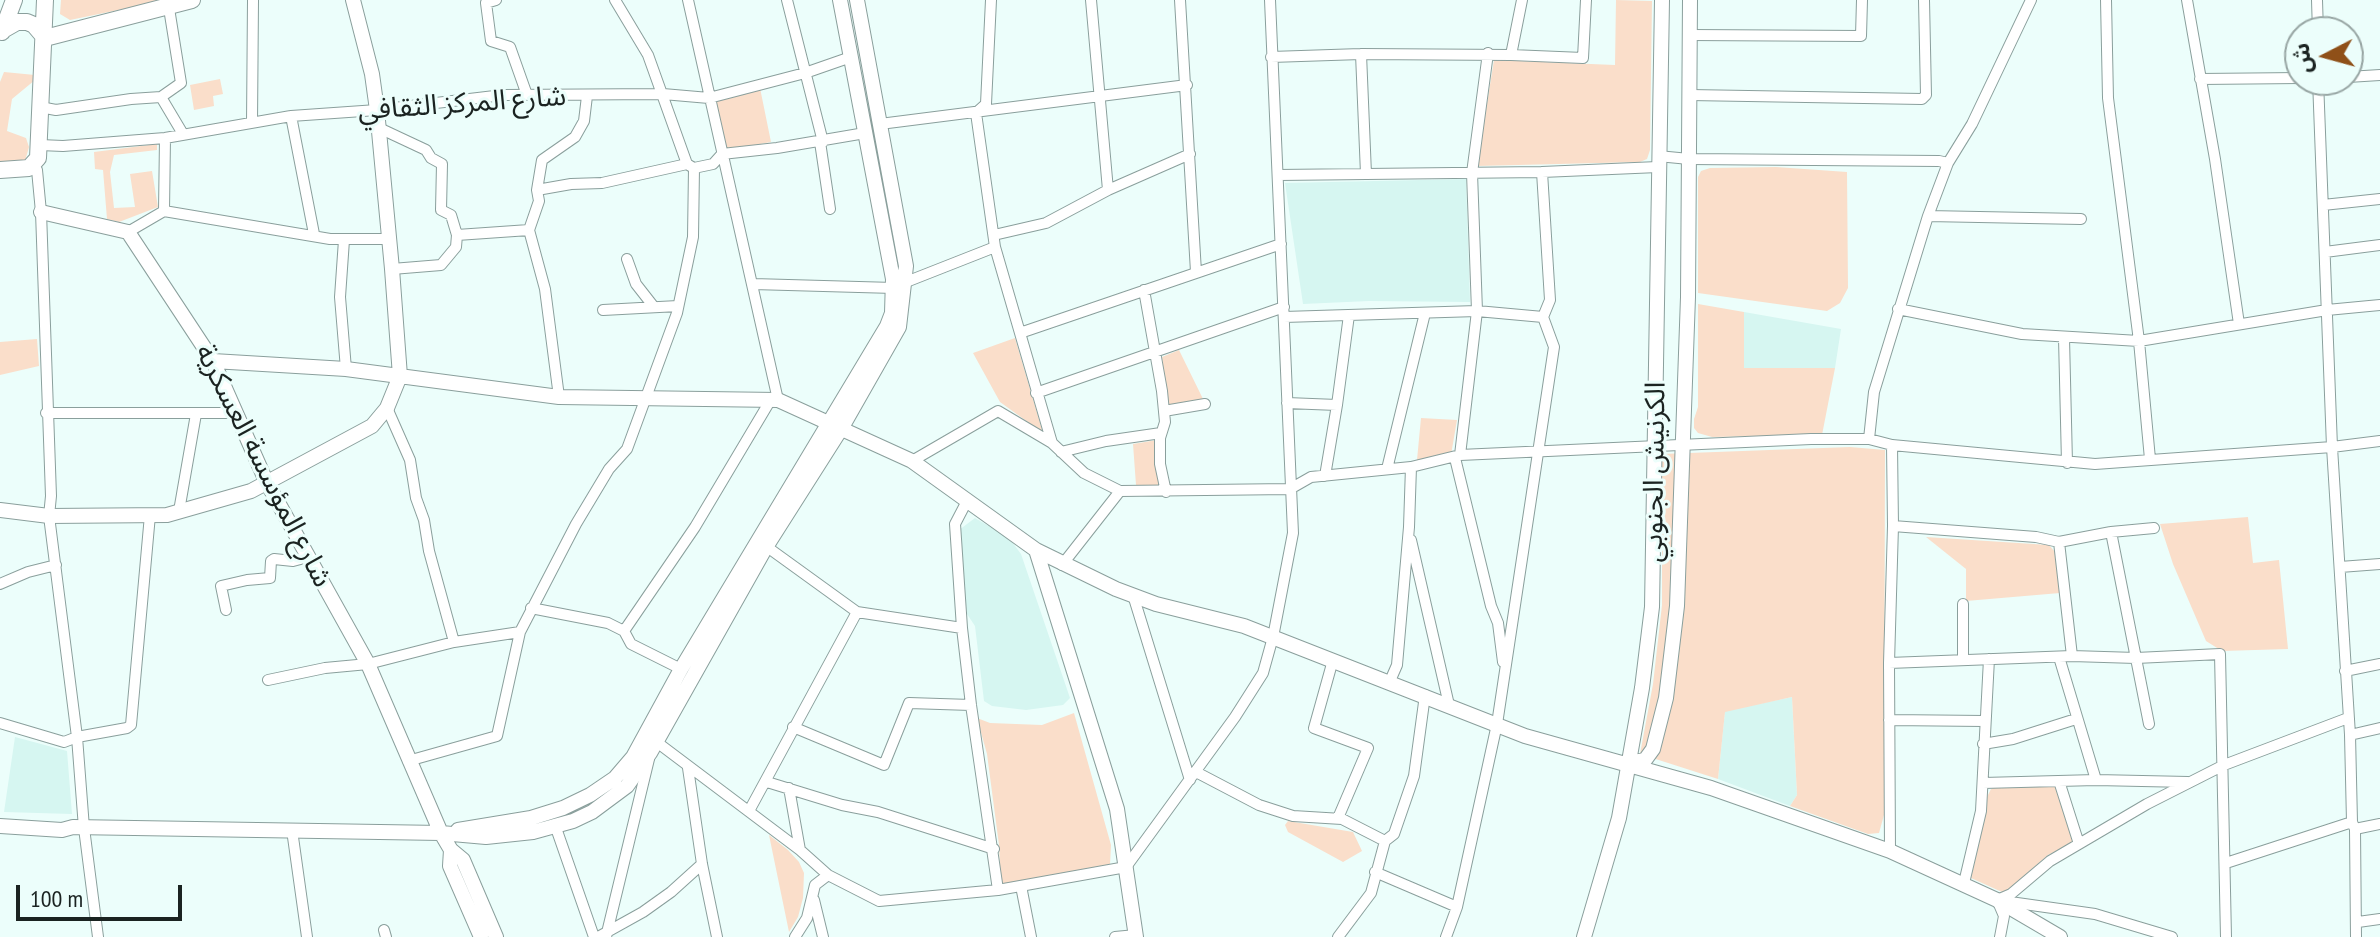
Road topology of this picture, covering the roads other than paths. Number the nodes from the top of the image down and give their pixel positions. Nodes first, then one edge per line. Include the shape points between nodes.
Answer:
1 (14, 0) edge
2 (45, 0) edge
3 (192, 0) edge
4 (253, 0) edge
5 (353, 0) edge
6 (616, 0) edge
7 (688, 0) edge
8 (787, 0) edge
9 (840, 0) edge
10 (857, 0) edge
11 (991, 0) edge
12 (1091, 0) edge
13 (1180, 0) edge
14 (1270, 0) edge
15 (1522, 0) edge
16 (1586, 0) edge
17 (1662, 0) edge
18 (1690, 0) edge
19 (1862, 0) edge
20 (1924, 0) edge
21 (2031, 0) edge
22 (2106, 0) edge
23 (2187, 0) edge
24 (489, 1) edge
25 (168, 3) edge
26 (2, 34) edge
27 (1690, 35) junction
28 (45, 38) junction
29 (1488, 53) junction
30 (1361, 54) junction
31 (1511, 55) junction
32 (851, 57) junction
33 (1271, 57) junction
34 (805, 73) junction
35 (2284, 78) edge
36 (2200, 79) junction
37 (1187, 85) junction
38 (663, 94) junction
39 (527, 95) junction
40 (1690, 95) junction
41 (587, 96) junction
42 (1098, 96) junction
43 (2319, 96) edge
44 (161, 97) junction
45 (709, 98) junction
46 (40, 107) junction
47 (377, 110) junction
48 (976, 113) junction
49 (291, 116) junction
50 (252, 123) junction
51 (880, 124) junction
52 (379, 128) junction
53 (865, 133) junction
54 (183, 134) junction
55 (165, 138) junction
56 (821, 142) junction
57 (40, 145) junction
58 (722, 154) junction
59 (1190, 154) junction
60 (1689, 159) junction
61 (1658, 162) junction
62 (1948, 163) junction
63 (33, 165) junction
64 (690, 166) junction
65 (1542, 172) junction
66 (1472, 173) junction
67 (1, 174) edge
68 (1366, 174) junction
69 (1278, 175) junction
70 (537, 190) junction
71 (1108, 190) junction
72 (2380, 199) edge
73 (2323, 205) junction
74 (830, 209) dead end
75 (164, 211) junction
76 (41, 212) junction
77 (1928, 216) junction
78 (2081, 219) dead end
79 (529, 230) junction
80 (128, 232) junction
81 (314, 234) junction
82 (457, 235) junction
83 (389, 239) junction
84 (344, 240) junction
85 (994, 241) junction
86 (1281, 244) junction
87 (2380, 245) edge
88 (2325, 252) junction
89 (627, 259) dead end
90 (392, 269) junction
91 (1196, 272) junction
92 (753, 284) junction
93 (900, 285) junction
94 (1144, 290) junction
95 (2380, 305) edge
96 (678, 306) junction
97 (654, 307) junction
98 (1898, 309) junction
99 (603, 310) dead end
100 (2327, 310) junction
101 (1477, 311) junction
102 (1284, 312) junction
103 (1425, 313) junction
104 (1349, 315) junction
105 (1543, 317) junction
106 (2239, 324) junction
107 (1020, 333) junction
108 (2064, 338) junction
109 (2139, 341) junction
110 (1156, 352) junction
111 (213, 361) junction
112 (346, 369) junction
113 (400, 376) junction
114 (1036, 393) junction
115 (559, 397) junction
116 (647, 398) junction
117 (774, 400) junction
118 (1287, 403) junction
119 (1205, 404) dead end
120 (1337, 405) junction
121 (387, 408) junction
122 (1164, 411) junction
123 (46, 413) junction
124 (237, 413) junction
125 (196, 414) junction
126 (836, 426) junction
127 (1161, 433) junction
128 (1869, 439) junction
129 (2380, 441) edge
130 (1052, 443) junction
131 (1682, 445) junction
132 (1892, 445) junction
133 (1656, 447) junction
134 (2332, 447) junction
135 (1061, 452) junction
136 (1539, 453) junction
137 (1458, 456) junction
138 (2150, 459) junction
139 (912, 461) junction
140 (2067, 463) junction
141 (1411, 467) junction
142 (1387, 469) junction
143 (1325, 476) junction
144 (266, 481) junction
145 (1290, 489) junction
146 (1120, 491) junction
147 (1166, 492) junction
148 (967, 501) junction
149 (0, 510) edge
150 (179, 511) junction
151 (150, 515) junction
152 (49, 516) junction
153 (1893, 526) junction
154 (2154, 528) dead end
155 (1409, 530) junction
156 (2111, 532) junction
157 (2059, 542) junction
158 (762, 544) junction
159 (1036, 550) junction
160 (308, 557) junction
161 (2380, 564) edge
162 (56, 565) junction
163 (1062, 565) junction
164 (2340, 567) junction
165 (0, 584) edge
166 (1133, 595) junction
167 (1963, 604) dead end
168 (531, 608) junction
169 (226, 610) dead end
170 (857, 612) junction
171 (962, 628) junction
172 (624, 631) junction
173 (520, 632) junction
174 (1273, 637) junction
175 (454, 642) junction
176 (2072, 656) junction
177 (2059, 657) junction
178 (2136, 658) junction
179 (1989, 659) junction
180 (1333, 660) junction
181 (1963, 660) junction
182 (1889, 663) junction
183 (368, 664) junction
184 (2380, 664) edge
185 (681, 669) junction
186 (2345, 671) junction
187 (1505, 672) junction
188 (268, 680) dead end
189 (1390, 681) junction
190 (1425, 695) junction
191 (971, 705) junction
192 (1449, 705) junction
193 (2348, 718) junction
194 (2076, 719) junction
195 (1889, 720) junction
196 (1984, 721) junction
197 (0, 723) edge
198 (1497, 724) junction
199 (2149, 724) dead end
200 (793, 727) junction
201 (2380, 728) edge
202 (2350, 735) junction
203 (77, 737) junction
204 (651, 743) junction
205 (1983, 744) junction
206 (408, 761) junction
207 (1629, 764) junction
208 (2224, 765) junction
209 (688, 768) junction
210 (1193, 776) junction
211 (2096, 780) junction
212 (2059, 781) junction
213 (767, 782) junction
214 (2191, 782) junction
215 (1983, 783) junction
216 (789, 788) junction
217 (749, 811) junction
218 (0, 817) edge
219 (1338, 818) junction
220 (2380, 824) edge
221 (0, 826) edge
222 (2354, 826) junction
223 (78, 828) junction
224 (556, 828) junction
225 (292, 830) junction
226 (441, 833) junction
227 (1385, 841) junction
228 (2079, 844) junction
229 (994, 849) junction
230 (451, 850) junction
231 (800, 850) junction
232 (1890, 851) junction
233 (2226, 863) junction
234 (702, 864) junction
235 (1126, 867) junction
236 (1375, 872) junction
237 (828, 875) junction
238 (1964, 883) junction
239 (1021, 886) junction
240 (998, 890) junction
241 (813, 898) junction
242 (1997, 900) junction
243 (1457, 907) junction
244 (2380, 919) edge
245 (2358, 922) junction
246 (601, 935) edge
247 (1136, 936) edge
248 (98, 937) edge
249 (307, 937) edge
250 (481, 937) edge
251 (496, 937) edge
252 (717, 937) edge
253 (795, 937) edge
254 (823, 937) edge
255 (1031, 937) edge
256 (1115, 937) edge
257 (1338, 937) edge
258 (1446, 937) edge
259 (1584, 937) edge
260 (2000, 937) edge
261 (2060, 937) edge
262 (2172, 937) edge
263 (2226, 937) edge
264 (2356, 937) edge

1 - 26 main road
2 - 28 main road
3 - 25 main road
4 - 50 street
5 - 47 street
6 - 38 street via 648,55
7 - 45 street
8 - 34 street
9 - 32 street
10 - 51 street
11 - 48 street via 986,104
12 - 42 street
13 - 37 street
14 - 33 street
15 - 31 street
16 - 31 street via 1583,58
17 - 61 street, الكرنيش الجنوبي
18 - 27 street
19 - 27 street via 1861,36
20 - 40 street via 1922,99
21 - 62 street
22 - 109 street via 2108,98
23 - 36 street
24 - 39 street via 491,41 510,47
25 - 28 main road
25 - 44 street via 181,83
26 - 28 main road via 17,22 27,22
27 - 40 street
28 - 46 main road
29 - 30 street
29 - 31 street
29 - 66 street
30 - 33 street
30 - 68 street
32 - 34 street, شارع المركز الثقافي
32 - 53 street
33 - 69 street
34 - 45 street, شارع المركز الثقافي
34 - 56 street
35 - 36 street
36 - 106 street
37 - 42 street
37 - 59 street
38 - 41 street, شارع المركز الثقافي
38 - 45 street, شارع المركز الثقافي
38 - 64 street
39 - 41 street, شارع المركز الثقافي
39 - 47 street, شارع المركز الثقافي
40 - 60 street
41 - 70 street via 584,121 575,137 542,160
42 - 48 street
42 - 71 street
43 - 73 street
44 - 46 street via 56,110
44 - 54 street
45 - 58 street
46 - 57 main road
47 - 49 street, شارع المركز الثقافي
47 - 52 street
48 - 51 street
48 - 85 street
49 - 50 street, شارع المركز الثقافي
49 - 81 street
50 - 54 street, شارع المركز الثقافي
51 - 93 street via 906,266
52 - 82 street via 426,150 442,164 441,210 451,215
52 - 83 street
53 - 56 street
53 - 93 street
54 - 55 street, شارع المركز الثقافي
55 - 57 street, شارع المركز الثقافي
55 - 75 street
56 - 58 street
56 - 74 street
57 - 63 main road
58 - 64 street via 713,164
58 - 92 street
59 - 71 street
59 - 91 street
60 - 61 street
60 - 62 street
60 - 131 street
61 - 65 street
61 - 133 street, الكرنيش الجنوبي
62 - 77 street
63 - 67 main road
63 - 76 street
64 - 70 street
64 - 96 street via 693,237
65 - 66 street
65 - 105 street via 1550,300
66 - 68 street
66 - 101 street
68 - 69 street
69 - 86 street
70 - 79 street via 539,201
71 - 85 street via 1046,223
72 - 73 street
73 - 88 street
75 - 80 street
75 - 81 street
76 - 80 street
76 - 123 street
77 - 78 street
77 - 98 street
79 - 82 street
79 - 115 street via 545,289
80 - 111 street, شارع المؤسسة العسكرية
81 - 84 street
82 - 90 street via 456,247 441,265
83 - 84 street
83 - 90 street
84 - 112 street via 340,297
85 - 93 street
85 - 107 street
86 - 91 street
86 - 102 street
87 - 88 street
88 - 100 street
89 - 97 street via 636,284
90 - 113 street
91 - 94 street
92 - 93 street
92 - 117 street
93 - 126 street via 887,326
94 - 107 street
94 - 110 street
95 - 100 street
96 - 97 street
96 - 116 street
97 - 99 street
98 - 108 street
98 - 128 street via 1874,392
100 - 106 street
100 - 134 street
101 - 103 street
101 - 105 street
101 - 137 street
102 - 104 street
102 - 110 street
102 - 118 street
103 - 104 street
103 - 142 street
104 - 120 street
105 - 136 street via 1554,347
106 - 109 street
107 - 114 street
108 - 109 street
108 - 140 street
109 - 138 street
110 - 114 street
110 - 122 street
111 - 112 street
111 - 124 street, شارع المؤسسة العسكرية
112 - 113 street
113 - 115 street
113 - 121 street
114 - 130 street
115 - 116 street
116 - 117 street
116 - 168 street via 627,449 609,469
117 - 126 street
117 - 172 street
118 - 120 street
118 - 145 street
119 - 122 street
120 - 143 street
121 - 144 street via 372,426
121 - 175 street via 410,460
122 - 127 street
123 - 125 street
123 - 152 street
124 - 125 street
124 - 144 street, شارع المؤسسة العسكرية
125 - 150 street
126 - 139 street
126 - 158 street
127 - 135 street
127 - 147 street
128 - 131 street
128 - 132 street
129 - 134 street
130 - 135 street
130 - 139 street via 998,411
131 - 133 street
131 - 207 street via 1677,606 1666,698 1651,755
132 - 140 street
132 - 153 street
133 - 136 street
133 - 207 street, الكرنيش الجنوبي via 1652,607
134 - 138 street
134 - 164 street
135 - 146 street via 1084,473
136 - 137 street
136 - 187 street
137 - 141 street
137 - 187 street
138 - 140 street
139 - 148 street
141 - 142 street
141 - 155 street
142 - 143 street
143 - 145 street
144 - 150 street via 251,491
144 - 160 street, شارع المؤسسة العسكرية
145 - 147 street
145 - 174 street via 1293,533
146 - 147 street
146 - 163 street
148 - 159 street
148 - 171 street via 955,524
149 - 152 street
150 - 151 street
151 - 152 street
151 - 203 street via 133,720 127,728
152 - 162 street
153 - 157 street
153 - 182 street
154 - 156 street
155 - 189 street via 1397,665
155 - 192 street
156 - 157 street
156 - 178 street
157 - 176 street
158 - 170 street
158 - 185 street
158 - 204 street
159 - 163 street
159 - 235 street via 1117,809
160 - 169 street via 274,559 270,578 221,586
160 - 183 street, شارع المؤسسة العسكرية
161 - 164 street
162 - 165 street
162 - 203 street
163 - 166 street
164 - 186 street
166 - 174 street
166 - 210 street
167 - 181 street
168 - 172 street
168 - 173 street
170 - 171 street
170 - 200 street
171 - 191 street
172 - 185 street via 631,644
173 - 175 street
173 - 206 street via 497,736
174 - 180 street
174 - 210 street via 1263,673
175 - 183 street
176 - 177 street
176 - 178 street
177 - 179 street
177 - 194 street
178 - 199 street
178 - 208 street via 2220,654
179 - 181 street
179 - 196 street
180 - 189 street
180 - 219 street via 1314,728 1368,748
181 - 182 street
182 - 195 street
183 - 188 street
183 - 206 street, شارع المؤسسة العسكرية
184 - 186 street
185 - 204 street
186 - 193 street
187 - 198 street
189 - 190 street
190 - 192 street
190 - 227 street via 1414,776 1394,834
191 - 200 street via 909,703 884,765
191 - 229 street
192 - 198 street
193 - 202 street
193 - 208 street
194 - 205 street
194 - 211 street
195 - 196 street
195 - 232 street
196 - 205 street
197 - 203 street via 64,742
198 - 207 street
198 - 243 street
200 - 213 street
201 - 202 street
202 - 222 street
203 - 223 street
204 - 209 street
204 - 224 street via 627,786
204 - 226 street via 615,778 563,808
204 - 246 street
205 - 215 street
206 - 226 street, شارع المؤسسة العسكرية
207 - 232 street
207 - 259 street, الكرنيش الجنوبي
208 - 214 street
208 - 233 street
209 - 217 street
209 - 234 street
210 - 219 street via 1293,816
210 - 235 street
211 - 212 street
211 - 214 street
212 - 215 street
212 - 228 street
213 - 216 street
213 - 217 street
214 - 228 street
215 - 238 street
216 - 229 street
216 - 231 street
217 - 231 street
218 - 223 street via 62,821
219 - 227 street
220 - 222 street
221 - 223 street
222 - 233 street
222 - 245 street
223 - 225 street
223 - 248 street
224 - 226 street via 486,837
224 - 246 street
225 - 226 street
225 - 249 street
226 - 230 street, شارع المؤسسة العسكرية
227 - 236 street
228 - 242 street
229 - 240 street
230 - 250 street via 450,866
230 - 251 street via 463,860
231 - 237 street
232 - 238 street
233 - 263 street
234 - 246 street via 643,912
234 - 252 street
235 - 239 street
235 - 247 street
236 - 243 street
236 - 257 street via 1371,893
237 - 240 street via 879,901
237 - 241 street via 815,885
238 - 242 street
239 - 240 street
239 - 255 street
241 - 253 street
241 - 254 street
242 - 260 street via 2004,916
242 - 261 street
242 - 262 street via 2095,914
243 - 258 street
244 - 245 street
245 - 264 street
247 - 256 street

